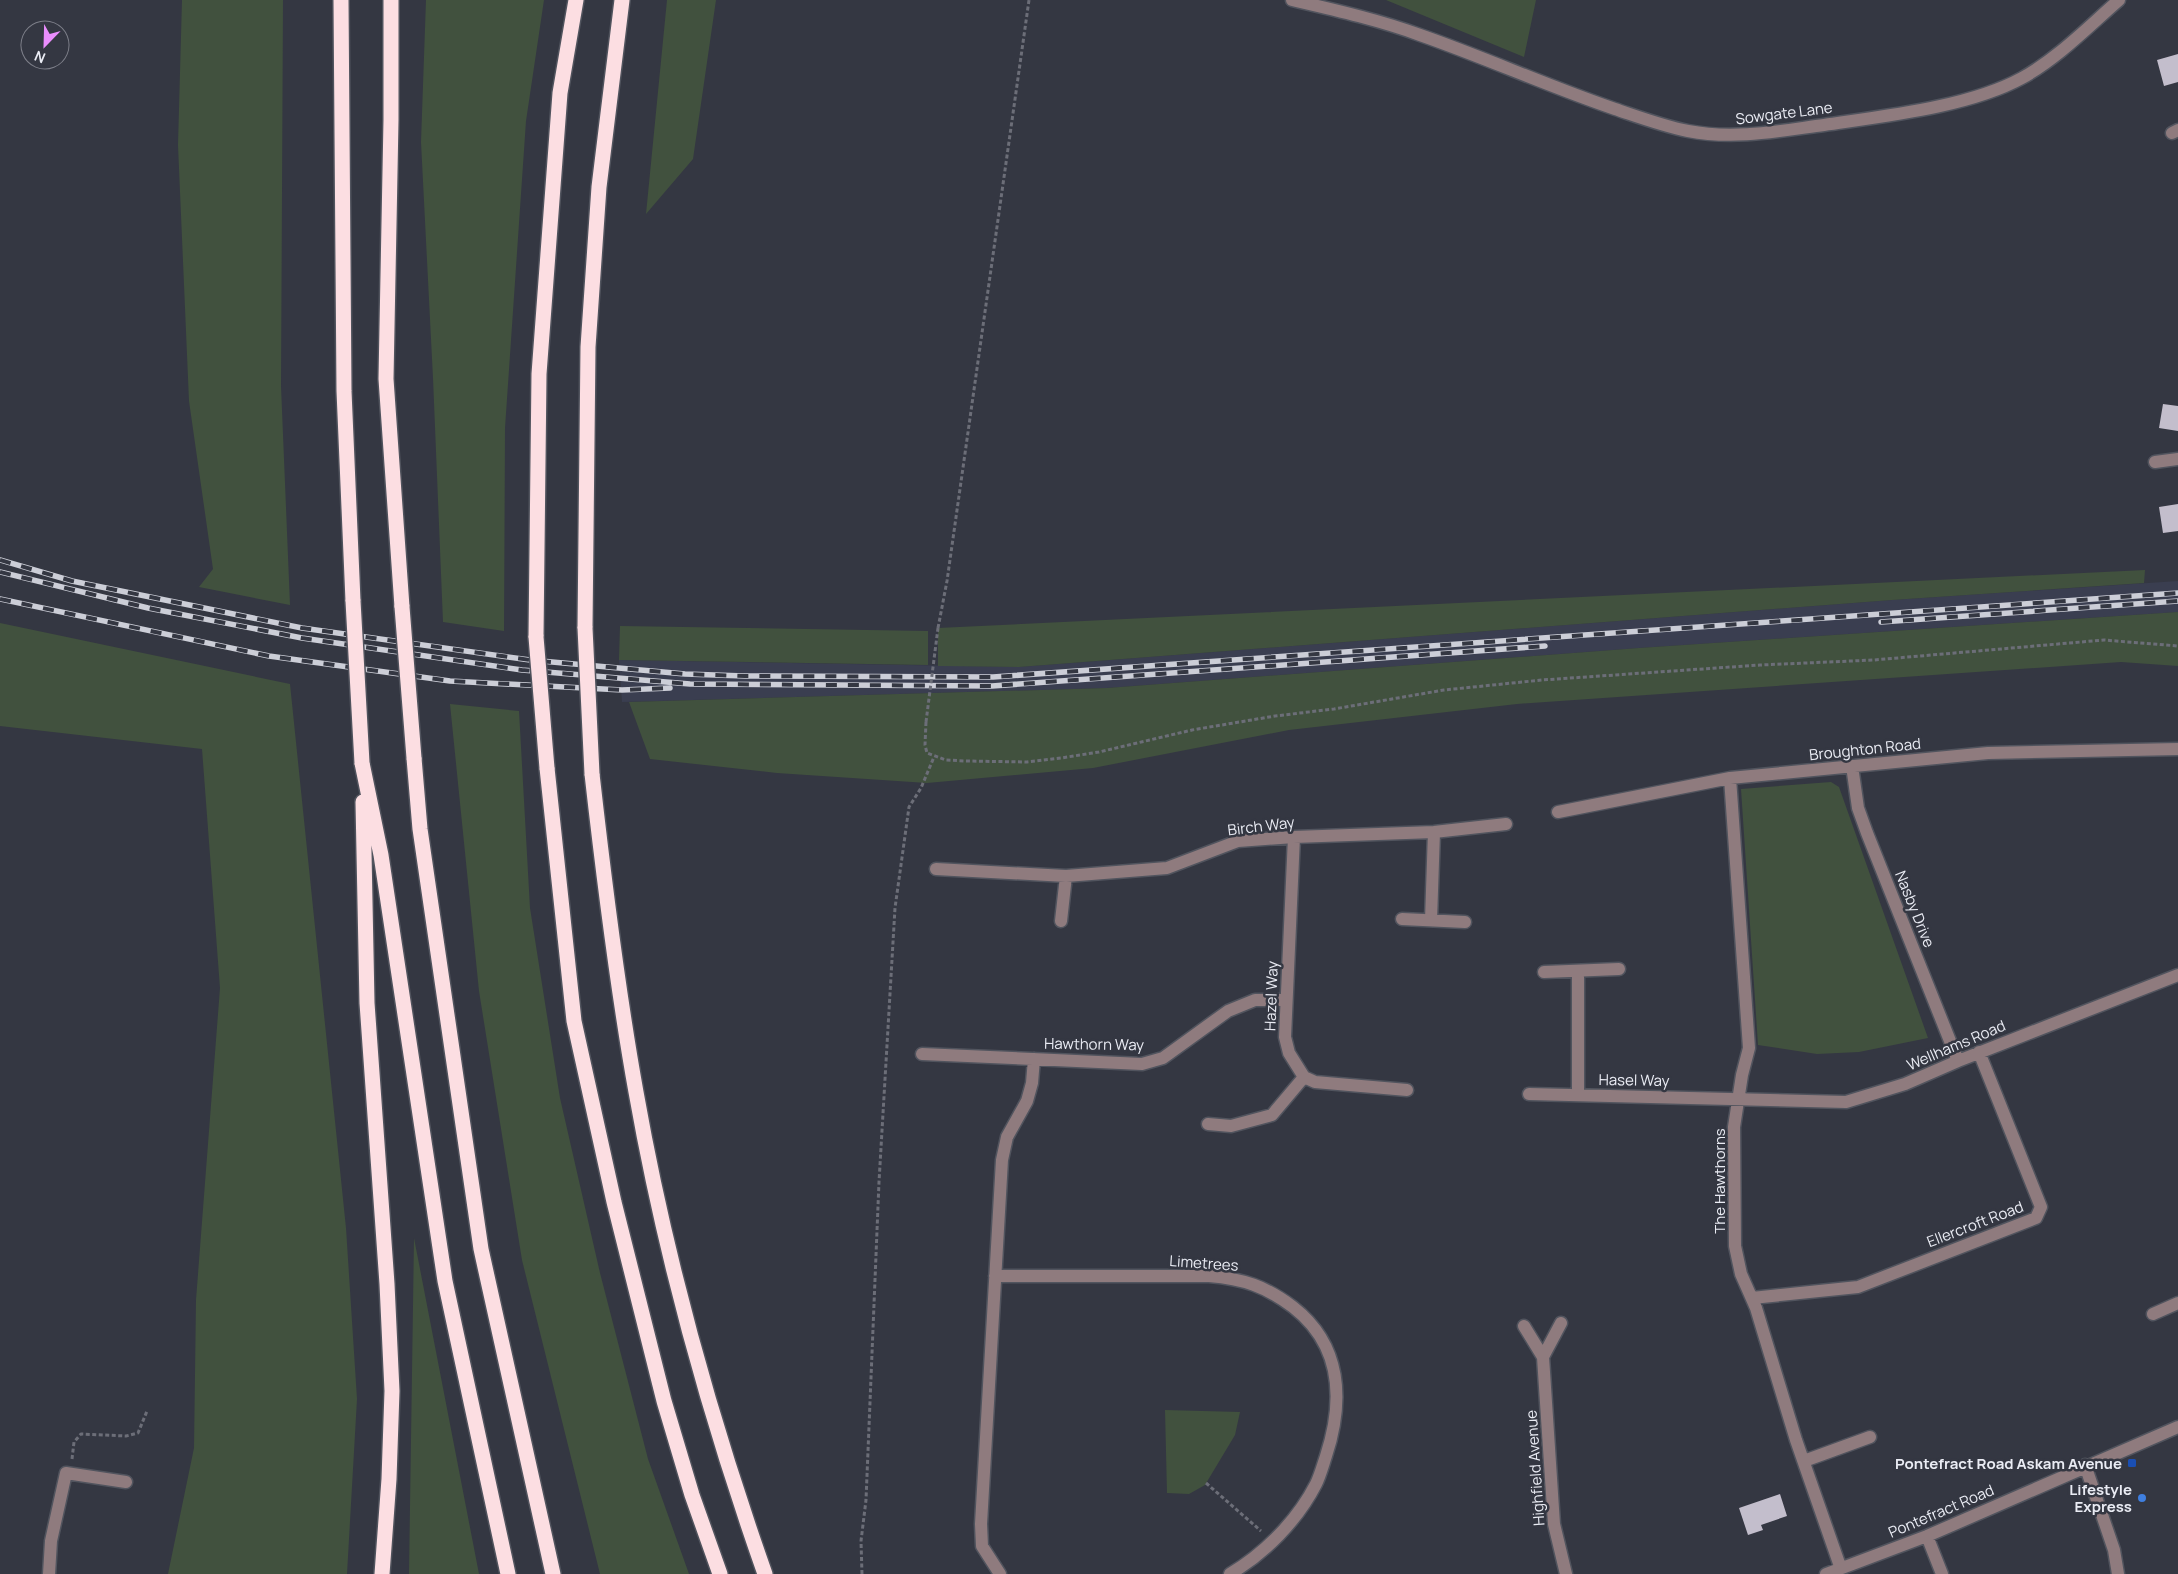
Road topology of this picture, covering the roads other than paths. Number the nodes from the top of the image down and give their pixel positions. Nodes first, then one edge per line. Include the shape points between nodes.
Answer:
1 (341, 0) edge
2 (391, 0) edge
3 (576, 0) edge
4 (622, 0) edge
5 (1292, 0) edge
6 (2119, 0) edge
7 (2178, 459) edge
8 (2154, 462) dead end
9 (2178, 749) edge
10 (362, 763) junction
11 (1852, 766) junction
12 (1730, 778) junction
13 (1558, 812) dead end
14 (1506, 824) dead end
15 (1434, 832) junction
16 (1294, 837) junction
17 (936, 869) dead end
18 (1066, 876) junction
19 (1402, 919) dead end
20 (1431, 920) junction
21 (1061, 921) dead end
22 (1465, 922) dead end
23 (1619, 969) dead end
24 (1578, 971) junction
25 (1544, 972) dead end
26 (2178, 975) edge
27 (1285, 1000) junction
28 (1979, 1052) junction
29 (922, 1054) dead end
30 (1034, 1059) junction
31 (1958, 1061) junction
32 (1304, 1076) junction
33 (1407, 1090) dead end
34 (1529, 1094) dead end
35 (1578, 1095) junction
36 (1738, 1098) junction
37 (1208, 1124) dead end
38 (995, 1276) junction
39 (1752, 1298) junction
40 (2178, 1303) edge
41 (2153, 1314) dead end
42 (1561, 1323) dead end
43 (1524, 1326) dead end
44 (1543, 1357) junction
45 (2178, 1426) edge
46 (1870, 1437) dead end
47 (1804, 1462) junction
48 (2086, 1465) junction
49 (126, 1482) dead end
50 (1927, 1536) junction
51 (1840, 1569) junction
52 (48, 1574) edge
53 (382, 1574) edge
54 (508, 1574) edge
55 (553, 1574) edge
56 (720, 1574) edge
57 (765, 1574) edge
58 (1000, 1574) edge
59 (1230, 1574) edge
60 (1566, 1574) edge
61 (1826, 1574) edge
62 (1942, 1574) edge
63 (2118, 1574) edge

1 - 10 highway, bridge via 344,391
2 - 55 highway, bridge via 386,379 420,829 481,1249
3 - 56 highway, bridge via 560,93 539,374 536,637 547,768 574,1021 614,1202 664,1401
4 - 57 highway, bridge via 600,186 588,347 585,628 592,774 610,926 636,1094 663,1220 700,1370
5 - 6 street, Sowgate Lane via 1419,35 1656,123 1734,136 1859,120 1956,101 1997,89 2045,63
7 - 8 street
9 - 11 street, Broughton Road via 1988,753
10 - 53 highway via 367,1003 392,1391
10 - 54 highway via 381,855 445,1281
11 - 12 street, Broughton Road
11 - 31 street, Nasby Drive via 1858,808
12 - 13 street, Broughton Road
12 - 36 street, The Hawthorns via 1749,1048
14 - 15 street, Birch Way
15 - 16 street, Birch Way
15 - 20 street
16 - 18 street, Birch Way via 1238,842 1167,868
16 - 27 street, Hazel Way
17 - 18 street, Birch Way
18 - 21 street
19 - 20 street
20 - 22 street
23 - 24 street
24 - 25 street
24 - 35 street
26 - 28 street, Wellhams Road
27 - 30 street, Hawthorn Way via 1255,1000 1228,1011 1163,1058 1142,1064
27 - 32 street, Hazel Way via 1285,1038 1289,1053
28 - 31 street, Wellhams Road
28 - 39 street, Ellercroft Road via 2041,1207 2036,1218 1858,1287
29 - 30 street, Hawthorn Way
30 - 38 street, Hawthorn Way via 1027,1102 1007,1137 1002,1160
31 - 36 street, Wellhams Road via 1904,1084 1846,1102
32 - 33 street via 1315,1082
32 - 37 street via 1272,1115 1231,1126
34 - 35 street, Hasel Way
35 - 36 street, Hasel Way
36 - 39 street, The Hawthorns via 1734,1127 1735,1246 1741,1274
38 - 58 street via 980,1524 982,1546
38 - 59 street, Limetrees via 1235,1278 1277,1295 1316,1330 1335,1372 1337,1393 1330,1444 1316,1484 1295,1516 1273,1541 1258,1556
39 - 47 street, The Hawthorns
40 - 41 street
42 - 44 street
43 - 44 street, Highfield Avenue
44 - 60 street, Highfield Avenue via 1554,1524
45 - 48 street, Pontefract Road
46 - 47 street
47 - 51 street, The Hawthorns
48 - 50 street, Pontefract Road
48 - 63 street via 2114,1550
49 - 52 street via 66,1473 51,1541
50 - 51 street, Pontefract Road
50 - 62 street
51 - 61 street, Pontefract Road

